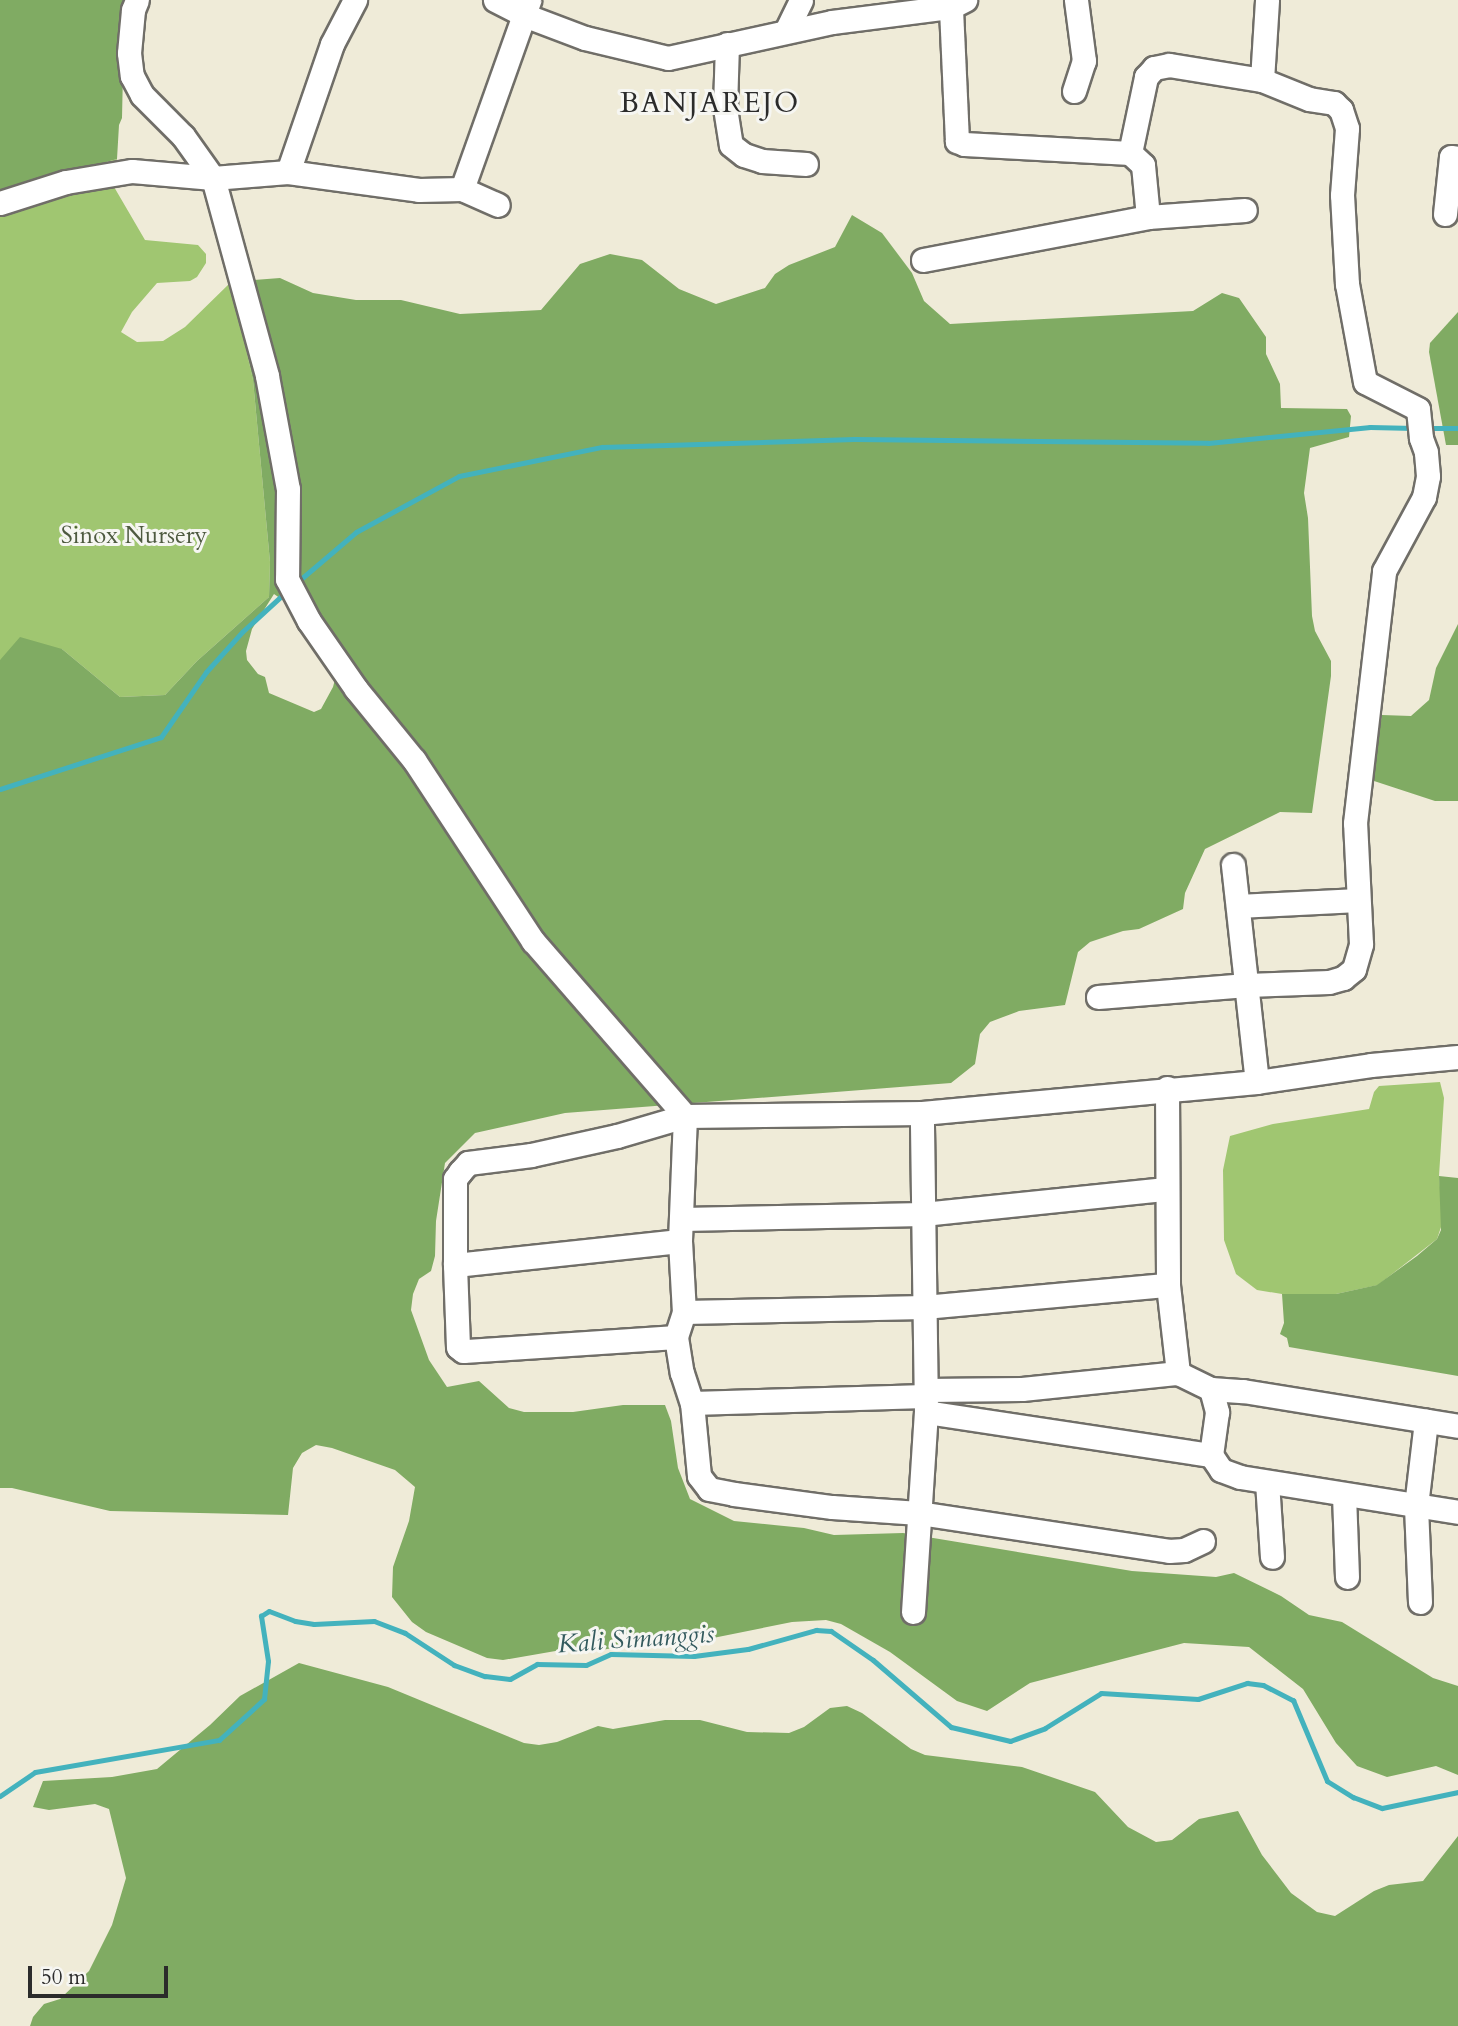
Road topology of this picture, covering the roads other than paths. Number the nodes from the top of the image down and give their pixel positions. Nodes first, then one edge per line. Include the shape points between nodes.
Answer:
1 (137, 0) edge
2 (355, 0) edge
3 (495, 0) edge
4 (801, 0) edge
5 (1076, 0) edge
6 (1268, 0) edge
7 (958, 4) edge
8 (526, 7) edge
9 (786, 31) junction
10 (727, 44) junction
11 (1262, 80) junction
12 (1074, 91) dead end
13 (1130, 153) junction
14 (1458, 158) edge
15 (806, 164) dead end
16 (288, 172) junction
17 (213, 178) junction
18 (462, 189) junction
19 (0, 203) edge
20 (498, 205) dead end
21 (1245, 210) dead end
22 (1445, 214) dead end
23 (1148, 217) junction
24 (923, 260) dead end
25 (1233, 866) dead end
26 (1357, 901) junction
27 (1239, 906) junction
28 (1247, 985) junction
29 (1098, 997) dead end
30 (1458, 1057) edge
31 (1257, 1082) junction
32 (1167, 1088) junction
33 (922, 1113) junction
34 (684, 1116) junction
35 (1166, 1189) junction
36 (923, 1214) junction
37 (681, 1230) junction
38 (455, 1265) junction
39 (1168, 1285) junction
40 (924, 1307) junction
41 (684, 1312) junction
42 (676, 1337) junction
43 (1178, 1373) junction
44 (1211, 1388) junction
45 (926, 1399) junction
46 (692, 1403) junction
47 (1426, 1421) junction
48 (1458, 1426) edge
49 (1211, 1455) junction
50 (1267, 1482) junction
51 (1344, 1495) junction
52 (1416, 1506) junction
53 (1458, 1512) edge
54 (919, 1513) junction
55 (1203, 1541) dead end
56 (1272, 1557) dead end
57 (1347, 1577) dead end
58 (1420, 1602) dead end
59 (913, 1612) dead end

1 - 17 street via 129,53 132,76 142,95 183,136
2 - 16 street via 332,44
3 - 8 street
4 - 9 street
5 - 12 street via 1084,61
6 - 11 street
7 - 9 street
7 - 13 street via 957,141
8 - 10 street via 585,38 668,58
8 - 18 street
9 - 10 street
10 - 15 street via 725,108 731,145 762,161
11 - 13 street via 1169,65 1154,68 1146,77
11 - 26 street via 1309,99 1334,103 1341,110 1347,128 1342,195 1347,284 1365,382 1419,409 1426,452 1424,497 1384,571 1355,823
13 - 23 street via 1143,165
14 - 22 street via 1451,157
16 - 17 street
16 - 18 street via 419,190
17 - 19 street via 132,171 66,182
17 - 34 street via 267,376 289,489 286,579 309,621 414,760 533,941
18 - 20 street
21 - 23 street
23 - 24 street
25 - 27 street
26 - 27 street
26 - 28 street via 1362,944 1359,960 1343,978
27 - 28 street
28 - 29 street
28 - 31 street
30 - 31 street
31 - 32 street
32 - 33 street
32 - 35 street
33 - 34 street
33 - 36 street
34 - 37 street
34 - 38 street via 531,1155 468,1163 456,1179
35 - 36 street
35 - 39 street
36 - 37 street
36 - 40 street
37 - 38 street
37 - 41 street
38 - 42 street via 458,1347 463,1351
39 - 40 street
39 - 43 street
40 - 41 street
40 - 45 street
41 - 42 street
42 - 46 street via 681,1373
43 - 44 street
43 - 45 street
44 - 47 street
44 - 49 street via 1217,1412
45 - 46 street
45 - 49 street
45 - 54 street
46 - 54 street via 699,1476 709,1489 832,1507
47 - 48 street
47 - 52 street
49 - 50 street via 1221,1470
50 - 51 street
50 - 56 street
51 - 52 street
51 - 57 street
52 - 53 street
52 - 58 street
54 - 55 street via 1169,1551
54 - 59 street

